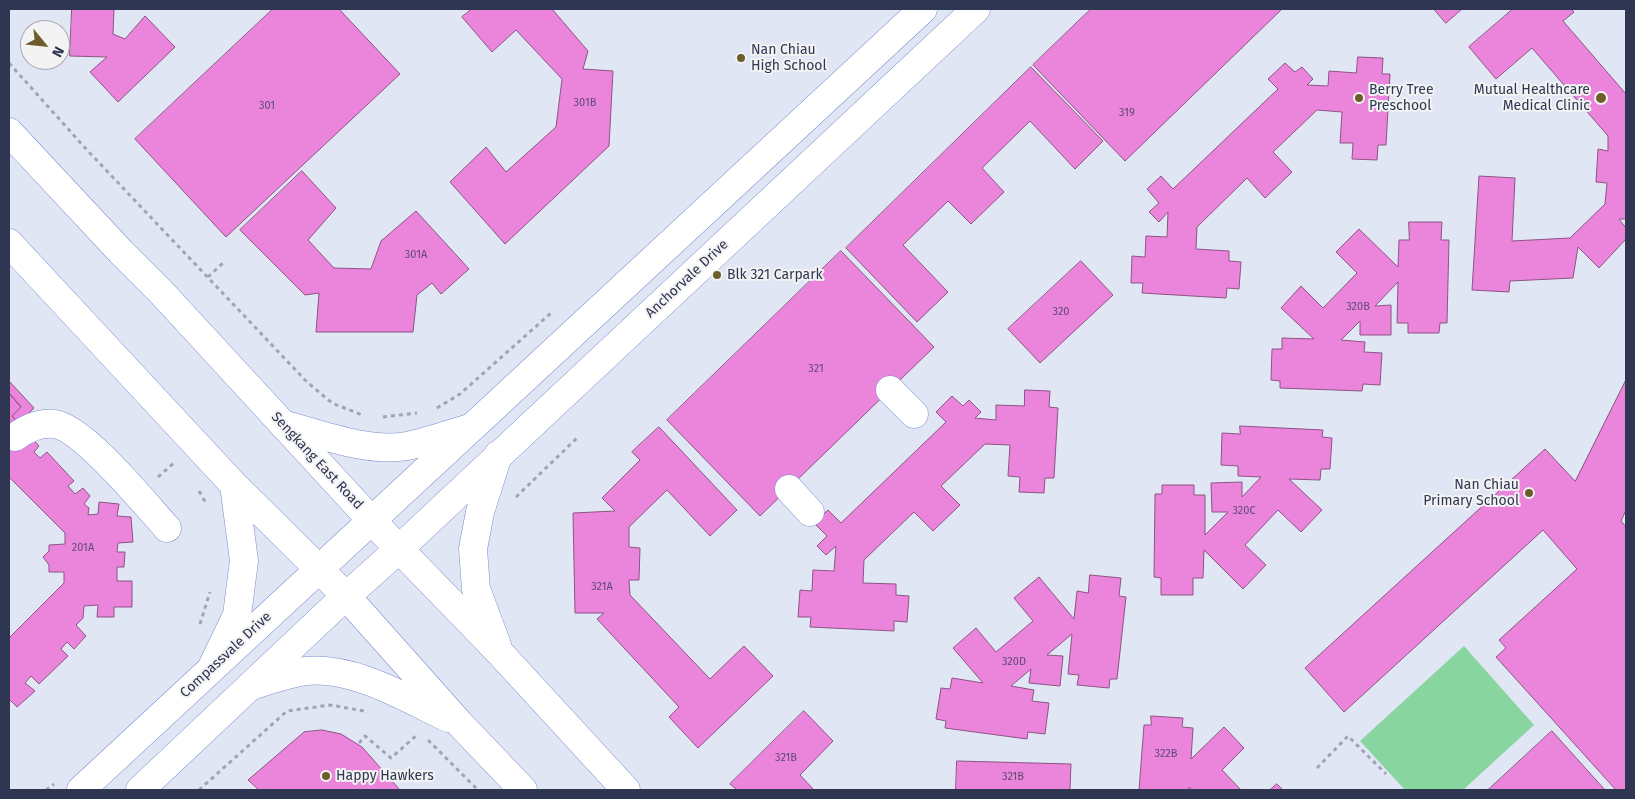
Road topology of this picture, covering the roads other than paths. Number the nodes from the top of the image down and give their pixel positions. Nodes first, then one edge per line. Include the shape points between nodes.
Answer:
1 (923, 9) edge
2 (976, 9) edge
3 (9, 132) edge
4 (9, 243) edge
5 (890, 390) dead end
6 (914, 414) dead end
7 (282, 424) junction
8 (470, 428) junction
9 (15, 437) dead end
10 (498, 455) junction
11 (234, 485) junction
12 (789, 489) dead end
13 (810, 512) dead end
14 (372, 521) junction
15 (167, 528) dead end
16 (399, 549) junction
17 (320, 569) junction
18 (346, 596) junction
19 (500, 653) junction
20 (212, 669) junction
21 (250, 686) junction
22 (460, 724) junction
23 (71, 784) edge
24 (140, 790) edge
25 (523, 790) edge
26 (626, 790) edge

1 - 8 main road
2 - 10 main road, Anchorvale Drive
3 - 7 main road, Sengkang East Road
4 - 11 main road
5 - 6 main road
7 - 8 main road via 381,447 406,446
7 - 14 main road, Sengkang East Road
8 - 14 main road
9 - 15 main road via 39,424 56,424 84,440
10 - 16 main road, Anchorvale Drive
10 - 19 main road via 480,512 473,549 476,588
11 - 17 main road
11 - 20 main road via 244,561 237,615
12 - 13 main road
14 - 16 main road, Sengkang East Road
14 - 17 main road, Compassvale Drive
16 - 18 main road
16 - 19 main road, Sengkang East Road
17 - 18 main road
17 - 20 main road, Compassvale Drive
18 - 21 main road
18 - 22 main road
19 - 26 main road, Sengkang East Road
20 - 23 main road, Compassvale Drive
21 - 22 main road via 306,671 339,672 383,686
21 - 24 main road
22 - 25 main road

